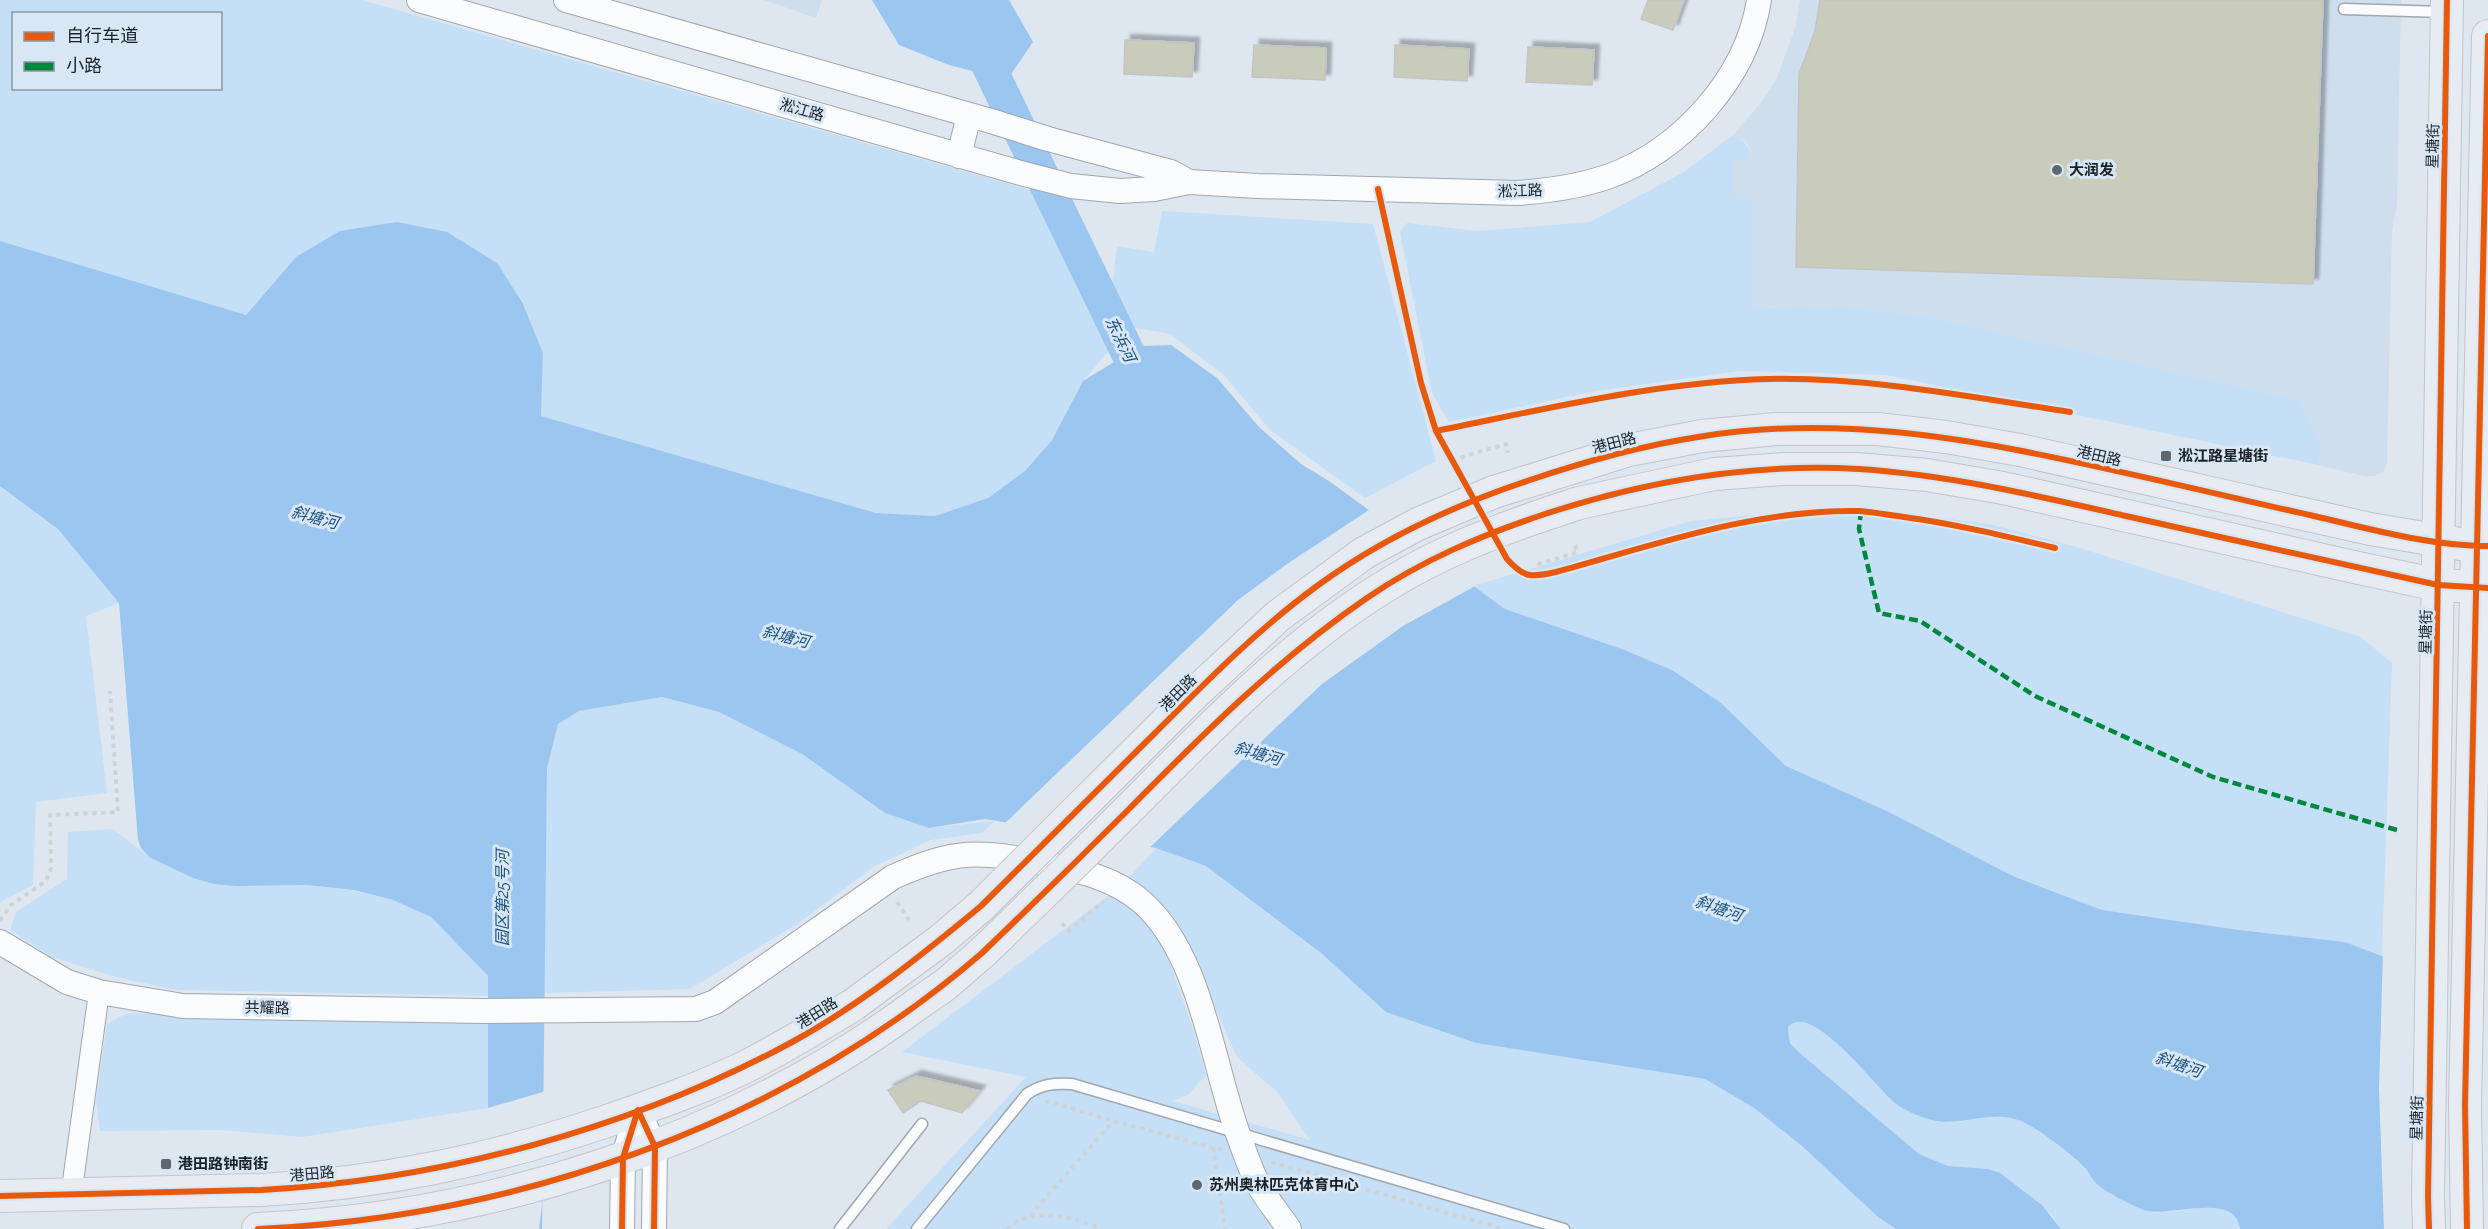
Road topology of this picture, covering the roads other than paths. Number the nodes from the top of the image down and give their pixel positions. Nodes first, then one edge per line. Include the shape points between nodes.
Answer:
1 (419, 0) edge
2 (566, 0) edge
3 (1759, 0) edge
4 (2447, 6) edge
5 (2344, 9) dead end
6 (2488, 36) edge
7 (980, 118) junction
8 (959, 156) junction
9 (1189, 182) junction
10 (2438, 542) junction
11 (2482, 546) edge
12 (2438, 585) junction
13 (2482, 587) edge
14 (0, 942) edge
15 (99, 992) junction
16 (638, 1110) junction
17 (922, 1124) dead end
18 (1234, 1142) junction
19 (654, 1147) junction
20 (623, 1158) junction
21 (0, 1196) edge
22 (71, 1196) junction
23 (258, 1229) edge
24 (622, 1229) edge
25 (654, 1229) edge
26 (840, 1229) edge
27 (917, 1229) edge
28 (1289, 1229) edge
29 (1564, 1229) edge
30 (2429, 1229) edge
31 (2467, 1229) edge

1 - 8 street, 淞江路
2 - 7 street, 淞江路
3 - 9 street, 淞江路 via 1743,55 1714,99 1676,137 1610,176 1554,190 1517,193
4 - 5 lane
4 - 10 main road, 星塘街
6 - 11 main road
7 - 8 street
7 - 9 street, 淞江路 via 1171,172
8 - 9 street, 淞江路 via 1071,186 1120,191
10 - 11 main road
10 - 12 main road, 星塘街
10 - 16 main road, 港田路, bridge via 2020,450 1878,429 1777,429 1702,436 1629,450 1494,492 1418,524 1364,553 1286,610 1195,693 981,906 853,1005 741,1068
11 - 13 main road
12 - 13 main road
12 - 19 main road, bridge via 2003,488 1927,475 1856,469 1714,474 1579,503 1478,538 1417,567 1367,597 1322,630 1205,733 945,985 876,1035 809,1074 740,1110
12 - 30 main road, 星塘街
13 - 31 main road via 2465,1105
14 - 15 street, 共耀路 via 67,982
15 - 18 street, 共耀路 via 183,1006 484,1011 696,1009 715,1002 893,877 945,857 1000,854 1089,873 1120,887 1163,924 1183,959 1212,1044
15 - 22 street
16 - 19 street
16 - 20 street
16 - 22 main road, 港田路 via 546,1141 409,1175 303,1188
17 - 26 lane
18 - 27 lane via 1072,1084 1038,1086 1027,1094
18 - 28 street, 共耀路
18 - 29 lane
19 - 20 main road
19 - 25 street
20 - 23 main road via 486,1197 412,1212
20 - 24 street
21 - 22 main road, 港田路

